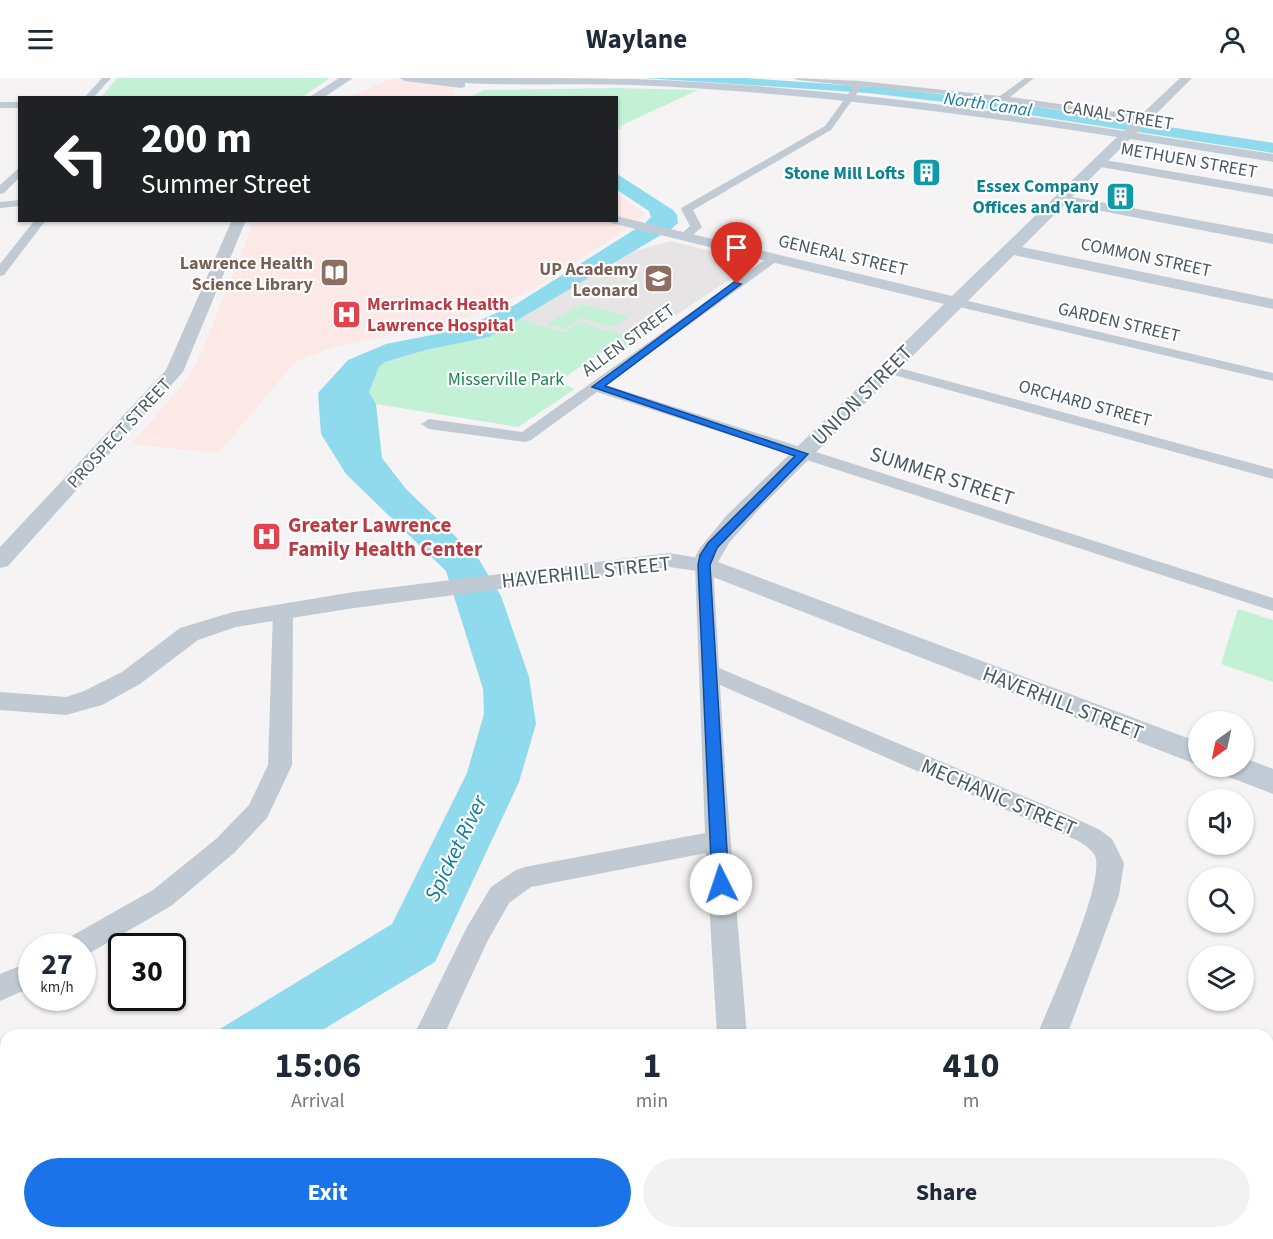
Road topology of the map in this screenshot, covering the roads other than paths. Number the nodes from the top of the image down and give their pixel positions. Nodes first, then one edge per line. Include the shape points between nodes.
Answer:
1 (107, 78) edge
2 (347, 78) edge
3 (405, 78) edge
4 (798, 78) edge
5 (1030, 78) edge
6 (812, 79) edge
7 (1185, 79) edge
8 (361, 81) dead end
9 (451, 81) edge
10 (334, 88) edge
11 (856, 90) junction
12 (90, 96) edge
13 (318, 96) edge
14 (1003, 98) junction
15 (0, 105) edge
16 (18, 105) edge
17 (1136, 126) junction
18 (1273, 158) edge
19 (1099, 163) junction
20 (18, 172) edge
21 (0, 191) edge
22 (1273, 193) edge
23 (1062, 199) junction
24 (18, 203) edge
25 (0, 205) edge
26 (623, 221) edge
27 (40, 222) edge
28 (238, 222) edge
29 (681, 236) junction
30 (1273, 239) edge
31 (1010, 249) junction
32 (773, 258) junction
33 (0, 272) edge
34 (956, 302) junction
35 (1273, 304) edge
36 (888, 369) junction
37 (1273, 377) edge
38 (597, 387) junction
39 (429, 424) dead end
40 (802, 454) junction
41 (1273, 474) edge
42 (0, 561) edge
43 (704, 565) junction
44 (1273, 605) edge
45 (283, 612) junction
46 (709, 672) junction
47 (0, 701) edge
48 (1188, 750) edge
49 (1254, 775) edge
50 (1273, 782) edge
51 (717, 841) junction
52 (96, 936) edge
53 (18, 980) edge
54 (0, 988) edge
55 (432, 1029) edge
56 (732, 1029) edge
57 (1054, 1029) edge

1 - 12 street
2 - 10 main road
3 - 9 main road, CANAL STREET
4 - 6 street
5 - 14 street
6 - 11 street
7 - 17 main road, UNION STREET
8 - 10 main road
9 - 11 main road, CANAL STREET via 500,87 560,84
10 - 13 main road
11 - 14 street
11 - 17 main road, CANAL STREET via 980,112
11 - 29 street via 828,128 687,209 696,227
14 - 17 street
15 - 16 street
17 - 18 main road, CANAL STREET
17 - 19 main road, UNION STREET
19 - 22 street, METHUEN STREET
19 - 23 main road, UNION STREET
20 - 21 street
23 - 30 main road
23 - 31 main road, UNION STREET
24 - 25 street
26 - 29 main road, GENERAL STREET
27 - 33 street
28 - 42 street, PROSPECT STREET via 174,372
29 - 32 main road, GENERAL STREET
31 - 34 main road, UNION STREET
31 - 35 main road, COMMON STREET
32 - 34 main road, GENERAL STREET
32 - 38 street, ALLEN STREET
34 - 36 main road, UNION STREET
34 - 37 street, GARDEN STREET
36 - 40 main road, UNION STREET
36 - 41 street, ORCHARD STREET
38 - 39 street, ALLEN STREET via 525,437
38 - 40 street, SUMMER STREET
40 - 43 main road, UNION STREET via 712,546
40 - 44 street, SUMMER STREET
43 - 45 street, HAVERHILL STREET via 669,560
43 - 46 street
43 - 48 main road, HAVERHILL STREET
45 - 47 street, HAVERHILL STREET via 233,620 189,634 131,678 93,698 66,706
45 - 52 street via 280,765 258,811 225,846 162,898
46 - 51 street
46 - 57 street, MECHANIC STREET via 1059,822 1103,846 1111,863 1106,895
49 - 50 main road
51 - 55 street via 525,878 500,895
51 - 56 street
53 - 54 street

